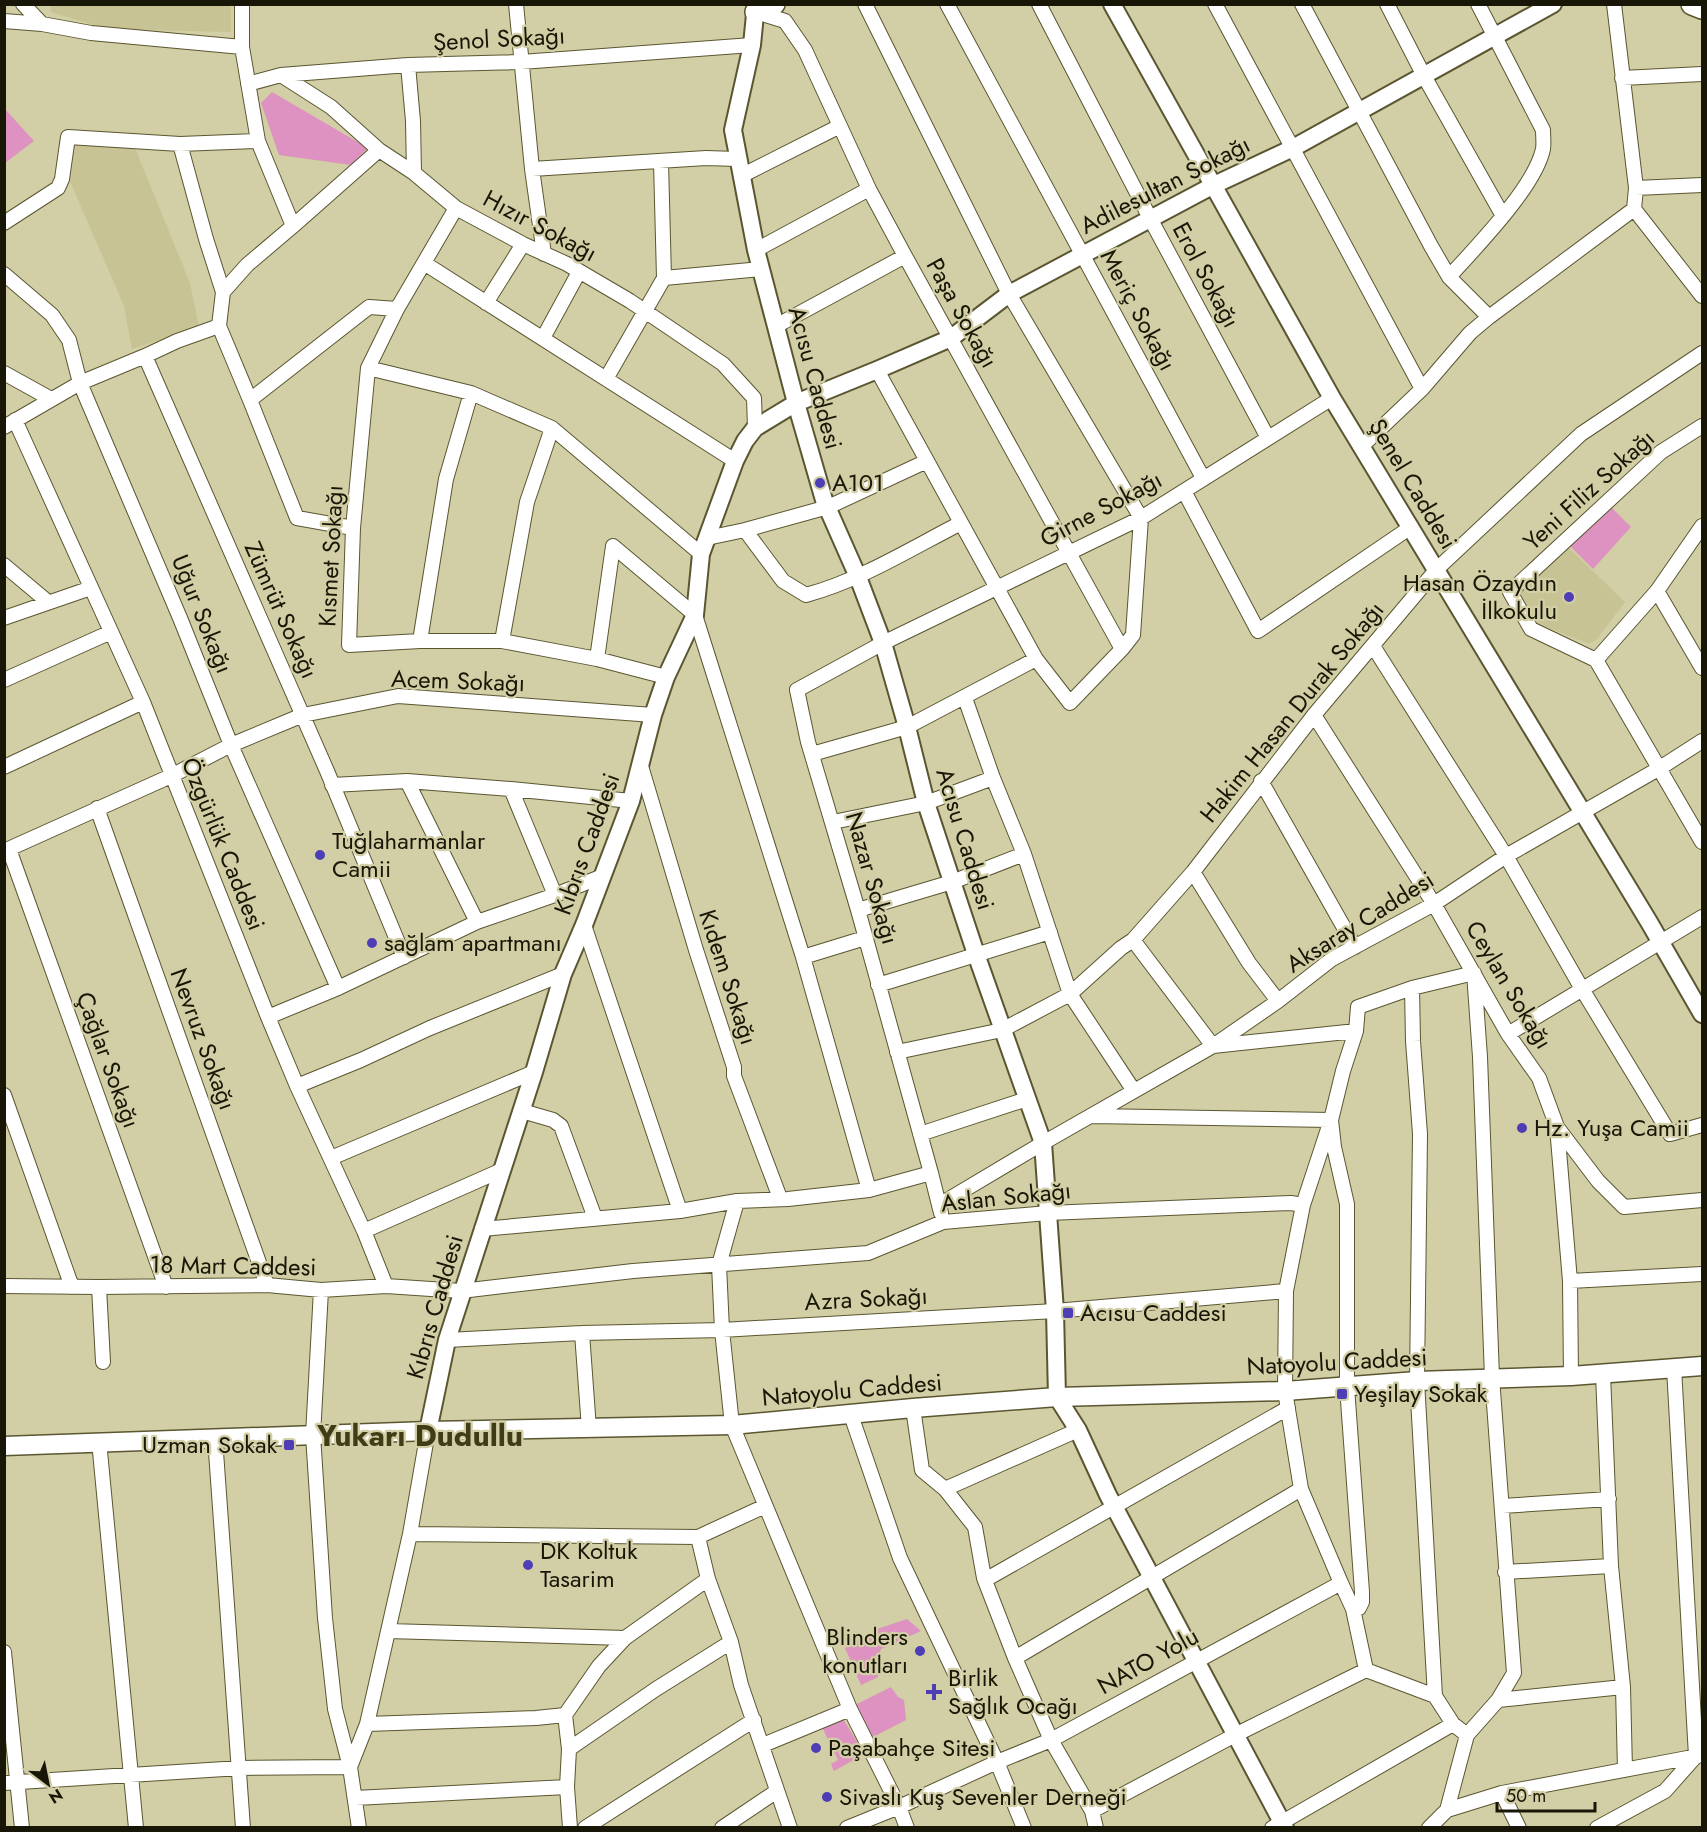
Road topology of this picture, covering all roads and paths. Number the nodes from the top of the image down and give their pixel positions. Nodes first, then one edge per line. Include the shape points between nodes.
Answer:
1 (23, 4) edge
2 (242, 4) edge
3 (516, 4) edge
4 (865, 4) edge
5 (947, 4) edge
6 (1039, 4) edge
7 (1112, 4) edge
8 (1215, 4) edge
9 (1302, 4) edge
10 (1387, 4) edge
11 (1478, 4) edge
12 (1553, 4) edge
13 (1614, 4) edge
14 (1692, 4) edge
15 (762, 7) edge
16 (1702, 8) edge
17 (4, 21) edge
18 (42, 24) junction
19 (1495, 36) junction
20 (752, 45) junction
21 (242, 47) junction
22 (521, 62) junction
23 (408, 65) junction
24 (1702, 74) edge
25 (281, 75) junction
26 (1424, 76) junction
27 (1622, 78) junction
28 (248, 84) junction
29 (1360, 111) junction
30 (840, 126) junction
31 (258, 141) junction
32 (180, 144) junction
33 (1293, 148) junction
34 (379, 150) junction
35 (737, 159) junction
36 (661, 162) junction
37 (532, 169) junction
38 (414, 173) junction
39 (741, 176) junction
40 (1702, 184) edge
41 (1214, 185) junction
42 (1636, 188) junction
43 (869, 189) junction
44 (456, 208) junction
45 (1634, 209) junction
46 (1503, 216) junction
47 (1151, 220) junction
48 (4, 223) edge
49 (293, 226) junction
50 (523, 244) junction
51 (756, 250) junction
52 (1082, 253) junction
53 (544, 255) junction
54 (904, 256) junction
55 (424, 263) junction
56 (761, 269) junction
57 (579, 272) junction
58 (4, 274) edge
59 (1449, 277) junction
60 (664, 278) junction
61 (223, 292) junction
62 (1009, 294) junction
63 (1702, 296) edge
64 (486, 303) junction
65 (397, 309) junction
66 (645, 312) junction
67 (1489, 317) junction
68 (219, 326) junction
69 (776, 326) junction
70 (951, 338) junction
71 (543, 339) junction
72 (1702, 353) edge
73 (145, 356) junction
74 (369, 368) junction
75 (878, 370) junction
76 (4, 373) edge
77 (606, 379) junction
78 (80, 384) junction
79 (1422, 389) junction
80 (471, 393) junction
81 (1332, 398) junction
82 (51, 399) junction
83 (250, 400) junction
84 (796, 403) junction
85 (10, 423) edge
86 (1702, 426) edge
87 (552, 428) junction
88 (755, 428) junction
89 (1268, 438) junction
90 (1362, 446) junction
91 (735, 460) junction
92 (927, 461) junction
93 (1203, 478) junction
94 (1184, 491) junction
95 (828, 507) junction
96 (1141, 518) junction
97 (961, 523) junction
98 (1702, 526) edge
99 (1411, 527) junction
100 (353, 528) junction
101 (745, 530) junction
102 (704, 546) junction
103 (1068, 553) junction
104 (4, 565) edge
105 (1437, 569) junction
106 (858, 577) junction
107 (997, 587) junction
108 (91, 588) junction
109 (1657, 591) junction
110 (48, 602) junction
111 (695, 615) junction
112 (4, 618) edge
113 (111, 632) junction
114 (420, 641) junction
115 (502, 641) junction
116 (883, 643) junction
117 (1372, 646) junction
118 (1122, 649) junction
119 (597, 659) junction
120 (1036, 659) junction
121 (1596, 660) junction
122 (1702, 668) edge
123 (666, 677) junction
124 (4, 680) edge
125 (965, 698) junction
126 (143, 702) junction
127 (303, 715) junction
128 (653, 715) junction
129 (1314, 715) junction
130 (907, 727) junction
131 (1702, 741) edge
132 (231, 745) junction
133 (812, 754) junction
134 (641, 766) junction
135 (4, 767) edge
136 (1660, 768) junction
137 (171, 776) junction
138 (993, 778) junction
139 (407, 781) junction
140 (1261, 781) junction
141 (332, 785) junction
142 (511, 789) junction
143 (631, 801) junction
144 (926, 803) junction
145 (96, 808) junction
146 (1582, 813) junction
147 (833, 822) junction
148 (1702, 842) edge
149 (7, 850) edge
150 (1024, 854) junction
151 (1506, 856) junction
152 (1193, 872) junction
153 (603, 876) junction
154 (952, 882) junction
155 (555, 895) junction
156 (1434, 904) junction
157 (858, 910) junction
158 (1702, 917) edge
159 (477, 922) junction
160 (584, 925) junction
161 (1050, 932) junction
162 (865, 938) junction
163 (1133, 940) junction
164 (1660, 942) junction
165 (1355, 947) junction
166 (976, 954) junction
167 (404, 957) junction
168 (803, 957) junction
169 (1474, 973) junction
170 (563, 974) junction
171 (879, 985) junction
172 (338, 988) junction
173 (1412, 988) junction
174 (1582, 989) junction
175 (1071, 994) junction
176 (1278, 1000) junction
177 (1702, 1014) edge
178 (268, 1017) junction
179 (1002, 1030) junction
180 (1356, 1031) junction
181 (1508, 1034) junction
182 (1213, 1046) junction
183 (897, 1052) junction
184 (534, 1072) junction
185 (297, 1086) junction
186 (1134, 1091) junction
187 (4, 1095) edge
188 (1027, 1099) junction
189 (522, 1111) junction
190 (1091, 1116) junction
191 (1331, 1120) junction
192 (1702, 1125) edge
193 (1557, 1127) junction
194 (920, 1134) junction
195 (1043, 1143) junction
196 (331, 1158) junction
197 (502, 1170) junction
198 (931, 1173) junction
199 (869, 1190) junction
200 (780, 1198) junction
201 (1702, 1200) edge
202 (737, 1201) junction
203 (1303, 1204) junction
204 (939, 1205) junction
205 (680, 1211) junction
206 (1048, 1213) junction
207 (595, 1218) junction
208 (944, 1222) junction
209 (482, 1229) junction
210 (364, 1231) junction
211 (719, 1265) junction
212 (1702, 1274) edge
213 (1570, 1281) junction
214 (267, 1284) junction
215 (4, 1286) edge
216 (386, 1286) junction
217 (72, 1287) junction
218 (99, 1287) junction
219 (166, 1287) junction
220 (321, 1290) junction
221 (1286, 1291) junction
222 (461, 1292) junction
223 (1055, 1311) junction
224 (722, 1330) junction
225 (582, 1333) junction
226 (447, 1340) junction
227 (103, 1362) dead end
228 (1702, 1366) edge
229 (1674, 1368) junction
230 (1603, 1374) junction
231 (1571, 1376) junction
232 (1491, 1377) junction
233 (1417, 1381) junction
234 (1347, 1388) junction
235 (1057, 1397) junction
236 (1286, 1400) junction
237 (913, 1408) junction
238 (851, 1415) junction
239 (732, 1425) junction
240 (589, 1429) junction
241 (1078, 1430) junction
242 (428, 1431) junction
243 (313, 1435) junction
244 (215, 1438) junction
245 (99, 1441) junction
246 (4, 1446) edge
247 (945, 1489) junction
248 (1301, 1489) junction
249 (1610, 1499) junction
250 (765, 1506) junction
251 (1502, 1506) junction
252 (1114, 1507) junction
253 (410, 1534) junction
254 (698, 1537) junction
255 (1611, 1566) junction
256 (1505, 1572) junction
257 (1151, 1577) junction
258 (708, 1579) junction
259 (985, 1580) junction
260 (1341, 1583) junction
261 (1353, 1610) junction
262 (388, 1631) junction
263 (625, 1638) junction
264 (731, 1642) junction
265 (4, 1652) edge
266 (1015, 1658) junction
267 (1196, 1661) junction
268 (1366, 1670) junction
269 (1623, 1687) junction
270 (1435, 1696) junction
271 (1498, 1700) junction
272 (850, 1709) junction
273 (565, 1715) junction
274 (754, 1720) junction
275 (366, 1724) junction
276 (1453, 1724) junction
277 (1237, 1734) junction
278 (1467, 1736) junction
279 (1051, 1740) junction
280 (763, 1745) junction
281 (569, 1749) junction
282 (1699, 1755) edge
283 (997, 1762) junction
284 (350, 1767) junction
285 (240, 1768) junction
286 (1625, 1770) junction
287 (132, 1776) junction
288 (11, 1782) edge
289 (567, 1787) junction
290 (777, 1791) junction
291 (1502, 1793) junction
292 (356, 1798) junction
293 (899, 1807) junction
294 (1447, 1810) junction
295 (1092, 1811) junction
296 (1280, 1826) edge
297 (22, 1827) edge
298 (135, 1827) edge
299 (243, 1827) edge
300 (359, 1827) edge
301 (570, 1827) edge
302 (585, 1827) edge
303 (722, 1827) edge
304 (790, 1827) edge
305 (847, 1827) edge
306 (908, 1827) edge
307 (1024, 1827) edge
308 (1096, 1827) edge
309 (1429, 1827) edge
310 (1520, 1827) edge
311 (1597, 1827) edge

1 - 18 street
2 - 21 street
3 - 22 street
4 - 62 street
5 - 52 street, Meriç Sokağı
6 - 47 street, Erol Sokağı
7 - 41 street, Şenel Caddesi
8 - 33 street
9 - 29 street
10 - 26 street
11 - 19 street
12 - 19 street, Adilesultan Sokağı
13 - 27 street
14 - 16 main road
15 - 20 street, Acısu Caddesi
15 - 30 street, Paşa Sokağı via 785,21 805,50
17 - 18 street
18 - 21 street via 91,33
19 - 26 street, Adilesultan Sokağı
19 - 46 street via 1543,130 1543,148 1535,170
20 - 22 street, Şenol Sokağı
20 - 35 street, Acısu Caddesi via 733,130
21 - 28 street
22 - 23 street, Şenol Sokağı
22 - 37 street
23 - 25 street, Şenol Sokağı
23 - 38 street
24 - 27 street
25 - 28 street, Şenol Sokağı
25 - 34 street, Hızır Sokağı via 331,107
26 - 29 street, Adilesultan Sokağı
26 - 46 street
27 - 42 street
28 - 31 street
29 - 33 street, Adilesultan Sokağı
29 - 59 street
30 - 39 street
30 - 43 street, Paşa Sokağı
31 - 32 street
31 - 49 street
32 - 48 street via 68,137 58,188
32 - 61 street
33 - 41 street, Adilesultan Sokağı
33 - 79 street
34 - 38 street, Hızır Sokağı
34 - 49 street
35 - 36 street
35 - 39 street, Acısu Caddesi
36 - 37 street
36 - 60 street
37 - 53 street
38 - 44 street, Hızır Sokağı
39 - 51 street, Acısu Caddesi
40 - 42 street
41 - 47 street, Adilesultan Sokağı
41 - 81 street, Şenel Caddesi
42 - 45 street
43 - 51 street
43 - 54 street, Paşa Sokağı
44 - 50 street, Hızır Sokağı
44 - 55 street, Kısmet Sokağı
45 - 63 street
45 - 67 street
46 - 59 street
47 - 52 street, Adilesultan Sokağı
47 - 89 street, Erol Sokağı
49 - 61 street via 247,265
50 - 53 street, Hızır Sokağı
50 - 64 street
51 - 56 street, Acısu Caddesi
52 - 62 street, Adilesultan Sokağı
52 - 93 street, Meriç Sokağı
53 - 57 street, Hızır Sokağı
54 - 69 street
54 - 70 street, Paşa Sokağı
55 - 64 street
55 - 65 street, Kısmet Sokağı
56 - 60 street
56 - 69 street, Acısu Caddesi
57 - 66 street, Hızır Sokağı
57 - 71 street
58 - 78 street, Uğur Sokağı via 58,322 69,340
59 - 67 street
60 - 66 street
61 - 68 street
62 - 70 street, Adilesultan Sokağı
62 - 96 street
64 - 71 street
65 - 74 street, Kısmet Sokağı
65 - 83 street via 369,307
66 - 77 street
66 - 88 street, Hızır Sokağı via 723,364 754,398
67 - 79 street via 1470,333
68 - 73 street
68 - 83 street
69 - 84 street, Acısu Caddesi
70 - 75 street, Adilesultan Sokağı
70 - 103 street, Paşa Sokağı
71 - 77 street
72 - 105 street, Hakim Hasan Durak Sokağı via 1581,434
73 - 78 street
73 - 127 street, Zümrüt Sokağı
74 - 80 street
74 - 100 street, Kısmet Sokağı
75 - 84 street, Adilesultan Sokağı
75 - 92 street
76 - 82 street
77 - 91 street
78 - 82 street
78 - 132 street, Uğur Sokağı
79 - 90 street
80 - 87 street
80 - 114 street via 446,479
81 - 89 street, Girne Sokağı
81 - 90 street, Şenel Caddesi
82 - 85 street
83 - 100 street via 297,518
84 - 88 street, Kıbrıs Caddesi
84 - 95 street, Acısu Caddesi
85 - 108 street, Özgürlük Caddesi
86 - 121 street, Yeni Filiz Sokağı via 1661,452 1510,592 1531,629
87 - 102 street
87 - 115 street via 526,502
88 - 91 street, Kıbrıs Caddesi
89 - 93 street, Girne Sokağı
90 - 99 street, Şenel Caddesi
91 - 102 street, Kıbrıs Caddesi
92 - 95 street
92 - 97 street
93 - 94 street, Girne Sokağı
94 - 96 street, Girne Sokağı
94 - 99 street via 1258,631
95 - 101 street
95 - 106 street, Acısu Caddesi
96 - 103 street, Girne Sokağı
96 - 118 street via 1132,635
97 - 106 street
97 - 107 street
98 - 109 street
99 - 105 street, Şenel Caddesi
100 - 114 street, Kısmet Sokağı via 349,645
101 - 102 street
101 - 106 street via 783,581 806,596
102 - 111 street, Kıbrıs Caddesi
103 - 107 street, Girne Sokağı
103 - 118 street, Paşa Sokağı
104 - 110 street
105 - 117 street, Hakim Hasan Durak Sokağı
105 - 146 street, Şenel Caddesi
106 - 116 street, Acısu Caddesi
107 - 116 street, Girne Sokağı
107 - 120 street
108 - 110 street
108 - 113 street, Özgürlük Caddesi
109 - 121 street
109 - 122 street
110 - 112 street
111 - 119 street via 613,546
111 - 123 street, Kıbrıs Caddesi
111 - 168 street
113 - 124 street
113 - 126 street, Özgürlük Caddesi
114 - 115 street, Kısmet Sokağı
115 - 119 street, Kısmet Sokağı
116 - 130 street, Acısu Caddesi
116 - 133 street, Nazar Sokağı via 797,690
117 - 129 street, Hakim Hasan Durak Sokağı
117 - 151 street
118 - 120 street via 1070,703
119 - 123 street, Kısmet Sokağı
120 - 125 street
121 - 136 street
123 - 128 street, Kıbrıs Caddesi
125 - 130 street
125 - 138 street
126 - 135 street
126 - 137 street, Özgürlük Caddesi
127 - 128 street, Acem Sokağı via 398,696
127 - 132 street, Acem Sokağı
127 - 141 street, Zümrüt Sokağı
128 - 134 street, Kıbrıs Caddesi
129 - 140 street, Hakim Hasan Durak Sokağı
129 - 156 street, Ceylan Sokağı
130 - 133 street
130 - 144 street, Acısu Caddesi
131 - 136 street, Aksaray Caddesi
132 - 137 street, Acem Sokağı
132 - 172 street, Uğur Sokağı
133 - 147 street, Nazar Sokağı
134 - 143 street, Kıbrıs Caddesi
134 - 200 street, Kıdem Sokağı via 734,1076
136 - 146 street, Aksaray Caddesi
136 - 148 street
137 - 145 street, Acem Sokağı
137 - 178 street, Özgürlük Caddesi
138 - 144 street
138 - 150 street
139 - 141 street
139 - 142 street
139 - 159 street
140 - 152 street, Hakim Hasan Durak Sokağı
140 - 165 street
141 - 167 street, Zümrüt Sokağı
142 - 143 street
142 - 155 street
143 - 153 street, Kıbrıs Caddesi
144 - 147 street
144 - 154 street, Acısu Caddesi
145 - 149 street, Acem Sokağı
145 - 214 street, Nevruz Sokağı
146 - 151 street, Aksaray Caddesi
146 - 164 street, Şenel Caddesi
147 - 157 street, Nazar Sokağı
149 - 219 street, Çağlar Sokağı
150 - 154 street
150 - 161 street
151 - 156 street, Aksaray Caddesi
151 - 174 street
152 - 163 street, Hakim Hasan Durak Sokağı
152 - 176 street via 1249,963
153 - 155 street
153 - 160 street, Kıbrıs Caddesi
154 - 157 street
154 - 166 street, Acısu Caddesi
155 - 159 street
156 - 165 street, Aksaray Caddesi
156 - 169 street, Ceylan Sokağı
157 - 162 street, Nazar Sokağı
158 - 164 street
159 - 167 street
160 - 170 street, Kıbrıs Caddesi
160 - 205 street
161 - 166 street
161 - 175 street
162 - 168 street
162 - 171 street, Nazar Sokağı
163 - 175 street, Hakim Hasan Durak Sokağı
163 - 182 street
164 - 174 street
164 - 177 street, Şenel Caddesi
165 - 176 street, Aksaray Caddesi
166 - 171 street
166 - 179 street, Acısu Caddesi
167 - 172 street
168 - 199 street
169 - 173 street
169 - 181 street, Ceylan Sokağı
169 - 232 street
170 - 184 street, Kıbrıs Caddesi
170 - 185 street
171 - 183 street, Nazar Sokağı
172 - 178 street
173 - 180 street via 1358,1007
173 - 233 street via 1420,1134
174 - 181 street
174 - 192 street via 1670,1134
175 - 179 street, Hakim Hasan Durak Sokağı
175 - 186 street
176 - 182 street, Aksaray Caddesi
178 - 185 street, Özgürlük Caddesi
179 - 183 street, Hakim Hasan Durak Sokağı
179 - 188 street, Acısu Caddesi
180 - 182 street
180 - 191 street
181 - 193 street, Ceylan Sokağı via 1539,1077
182 - 186 street, Aksaray Caddesi
183 - 194 street, Nazar Sokağı
184 - 189 street, Kıbrıs Caddesi
184 - 196 street
185 - 196 street, Özgürlük Caddesi
186 - 190 street, Aksaray Caddesi
187 - 217 street
188 - 194 street
188 - 195 street, Acısu Caddesi
189 - 197 street, Kıbrıs Caddesi
189 - 207 street via 561,1126
190 - 191 street
190 - 195 street, Aksaray Caddesi
191 - 203 street
191 - 234 street via 1347,1204
193 - 201 street, Ceylan Sokağı via 1598,1181 1624,1207
193 - 213 street
194 - 198 street, Nazar Sokağı
195 - 204 street, Aksaray Caddesi
195 - 206 street, Acısu Caddesi
196 - 210 street, Özgürlük Caddesi
197 - 209 street, Kıbrıs Caddesi
197 - 210 street
198 - 199 street
198 - 204 street, Nazar Sokağı
199 - 200 street
200 - 202 street
202 - 205 street
202 - 211 street
203 - 206 street, Aslan Sokağı
203 - 221 street
204 - 208 street, Nazar Sokağı
205 - 207 street
206 - 208 street, Aslan Sokağı
206 - 223 street, Acısu Caddesi
207 - 209 street
208 - 211 street, Aslan Sokağı via 868,1253
209 - 222 street, Kıbrıs Caddesi
210 - 216 street, Özgürlük Caddesi
211 - 222 street, Aslan Sokağı
211 - 224 street
212 - 213 street
213 - 231 street
214 - 219 street, 18 Mart Caddesi
214 - 220 street, 18 Mart Caddesi
215 - 217 street, 18 Mart Caddesi
216 - 220 street, 18 Mart Caddesi
216 - 222 street, 18 Mart Caddesi
217 - 218 street, 18 Mart Caddesi
218 - 219 street, 18 Mart Caddesi
218 - 227 street
220 - 243 street
221 - 223 street, Azra Sokağı
221 - 236 street
222 - 226 street, Kıbrıs Caddesi
223 - 224 street, Azra Sokağı
223 - 235 street, Acısu Caddesi
224 - 225 street, Azra Sokağı
224 - 239 street
225 - 226 street, Azra Sokağı
225 - 240 street
226 - 242 street, Kıbrıs Caddesi
228 - 229 main road, Natoyolu Caddesi
229 - 230 main road, Natoyolu Caddesi
229 - 282 street
230 - 231 main road, Natoyolu Caddesi
230 - 249 street
231 - 232 main road, Natoyolu Caddesi
232 - 233 main road, Natoyolu Caddesi
232 - 251 street
233 - 234 main road, Natoyolu Caddesi
233 - 270 street
234 - 236 main road, Natoyolu Caddesi
234 - 261 street via 1362,1592 1362,1602
235 - 236 main road, Natoyolu Caddesi
235 - 237 main road, Natoyolu Caddesi
235 - 241 street
236 - 248 street
236 - 252 street
237 - 238 main road, Natoyolu Caddesi
237 - 247 street via 922,1470
238 - 239 main road, Natoyolu Caddesi
238 - 283 street via 900,1558
239 - 240 main road, Natoyolu Caddesi
239 - 250 street
240 - 242 main road, Natoyolu Caddesi
241 - 247 street
241 - 252 street
242 - 243 main road, Natoyolu Caddesi
242 - 253 street
243 - 244 main road, Natoyolu Caddesi
243 - 284 street via 335,1709
244 - 245 main road, Natoyolu Caddesi
244 - 285 street
245 - 246 main road, Natoyolu Caddesi
245 - 287 street
247 - 259 street via 975,1527
248 - 257 street
248 - 260 street
249 - 251 street
249 - 255 street
250 - 254 street
250 - 272 street
251 - 256 street
252 - 257 street
252 - 259 street
253 - 254 street
253 - 262 street
254 - 258 street
255 - 256 street
255 - 269 street
256 - 271 street via 1514,1673
257 - 266 street
257 - 267 street
258 - 263 street
258 - 264 street
259 - 266 street
260 - 261 street
260 - 267 street, NATO Yolu
261 - 268 street
262 - 263 street
262 - 275 street
263 - 273 street via 599,1666
264 - 274 street
264 - 281 street
265 - 288 street
266 - 279 street
267 - 277 street
267 - 279 street, NATO Yolu
268 - 270 street
268 - 277 street
269 - 271 street
269 - 286 street
270 - 276 street
271 - 278 street
272 - 280 street
272 - 293 street
273 - 275 street
273 - 281 street
274 - 280 street
274 - 302 street
275 - 284 street
276 - 278 street
276 - 296 street
277 - 295 street
277 - 296 street
278 - 294 street
279 - 283 street, NATO Yolu
279 - 295 street
280 - 290 street
281 - 289 street
282 - 286 street
282 - 311 street via 1665,1791
283 - 293 street, NATO Yolu
283 - 307 street
284 - 285 street
284 - 292 street
285 - 287 street
285 - 299 street
286 - 291 street
287 - 288 street
287 - 298 street
288 - 297 street
289 - 292 street
289 - 301 street
290 - 303 street
290 - 304 street
291 - 294 street
291 - 310 street
292 - 300 street
293 - 305 street, NATO Yolu
293 - 306 street
294 - 309 street
295 - 308 street

